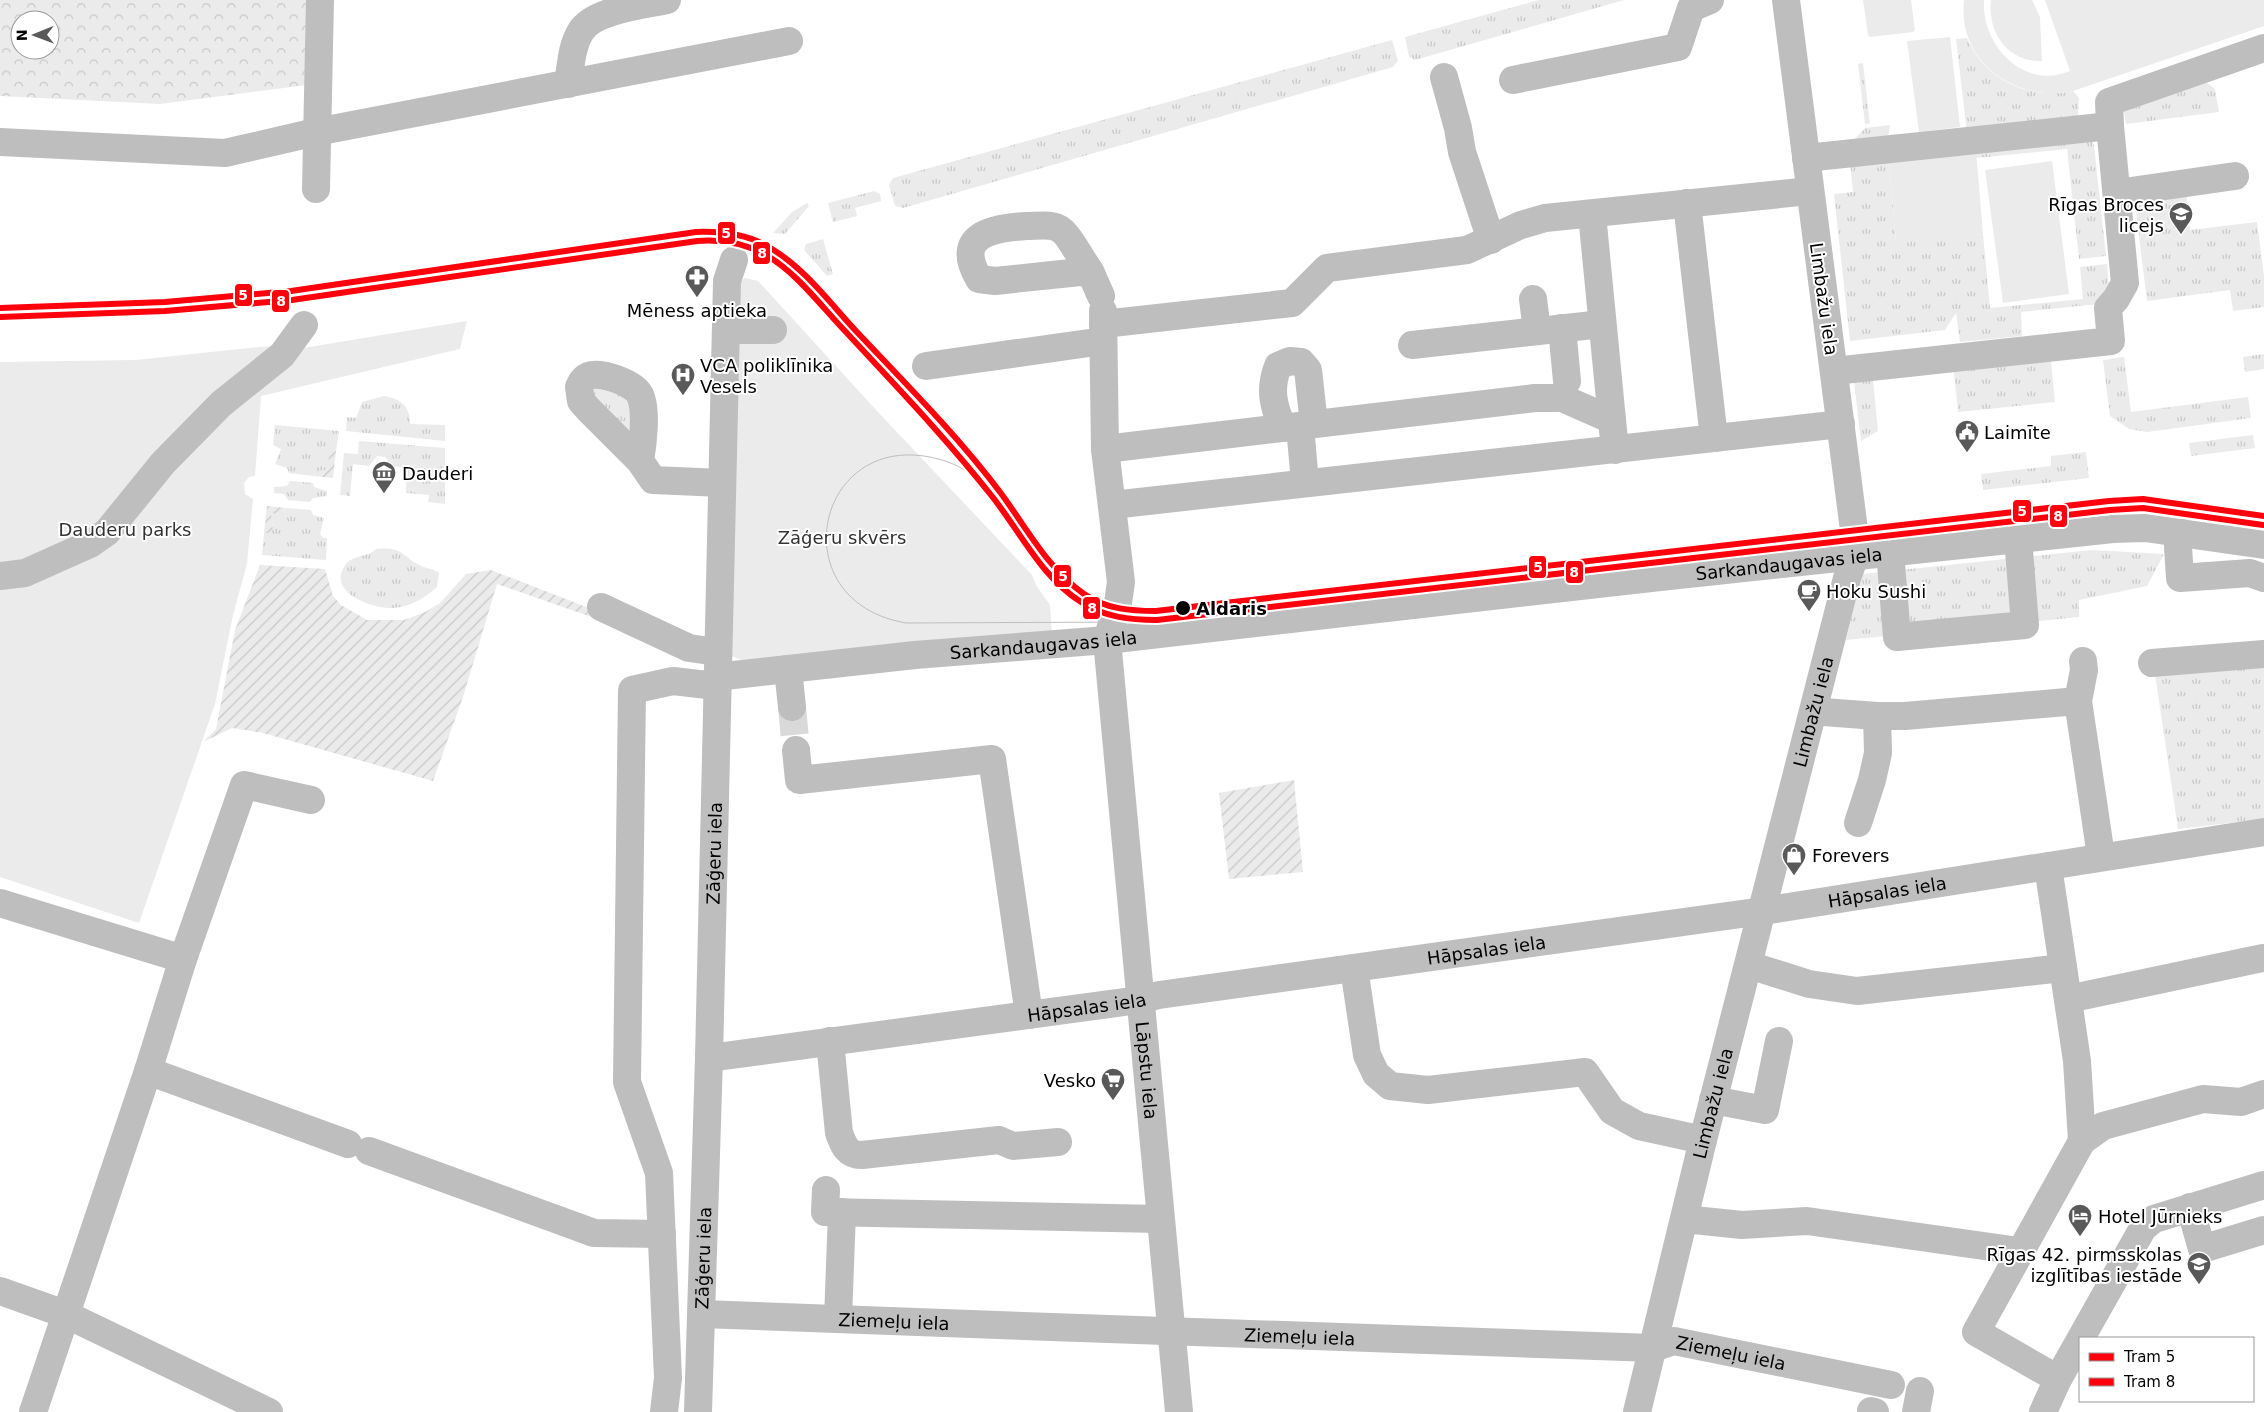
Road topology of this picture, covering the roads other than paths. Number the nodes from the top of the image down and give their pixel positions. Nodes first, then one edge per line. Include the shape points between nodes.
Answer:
1 (320, 0) edge
2 (667, 0) edge
3 (1710, 0) edge
4 (1786, 0) edge
5 (790, 41) dead end
6 (2264, 48) edge
7 (1444, 77) dead end
8 (1513, 80) dead end
9 (568, 84) junction
10 (2110, 126) junction
11 (316, 132) junction
12 (0, 142) edge
13 (1806, 158) junction
14 (2234, 176) dead end
15 (316, 189) dead end
16 (1810, 191) junction
17 (2117, 192) junction
18 (1687, 203) junction
19 (1592, 214) junction
20 (1491, 240) junction
21 (734, 260) dead end
22 (1090, 271) dead end
23 (1533, 299) dead end
24 (1103, 318) junction
25 (1602, 324) junction
26 (304, 325) dead end
27 (1549, 329) junction
28 (726, 330) junction
29 (773, 330) dead end
30 (1412, 345) dead end
31 (926, 366) dead end
32 (1834, 372) junction
33 (1568, 381) dead end
34 (1612, 420) junction
35 (1841, 424) junction
36 (1299, 426) junction
37 (1714, 438) junction
38 (1105, 449) junction
39 (1616, 450) junction
40 (640, 461) dead end
41 (722, 483) junction
42 (1305, 483) junction
43 (1112, 505) junction
44 (2181, 533) junction
45 (2018, 538) junction
46 (2260, 544) edge
47 (1890, 552) junction
48 (1855, 556) junction
49 (2257, 575) edge
50 (0, 576) edge
51 (601, 607) dead end
52 (1107, 640) junction
53 (2264, 654) edge
54 (2083, 660) dead end
55 (2152, 663) dead end
56 (788, 669) junction
57 (716, 672) junction
58 (2078, 701) junction
59 (792, 707) tunnel mouth
60 (1822, 712) dead end
61 (1877, 716) junction
62 (796, 750) tunnel mouth
63 (311, 800) dead end
64 (1858, 823) dead end
65 (2264, 832) edge
66 (2101, 856) junction
67 (2048, 866) junction
68 (0, 904) edge
69 (1763, 911) junction
70 (2263, 958) edge
71 (183, 960) junction
72 (1749, 965) junction
73 (1354, 968) junction
74 (2063, 968) junction
75 (2068, 999) junction
76 (1139, 1000) junction
77 (1029, 1015) junction
78 (1778, 1041) dead end
79 (830, 1042) junction
80 (709, 1058) junction
81 (148, 1071) junction
82 (2264, 1094) edge
83 (1713, 1100) junction
84 (1703, 1140) junction
85 (2082, 1141) junction
86 (1058, 1142) dead end
87 (2264, 1185) edge
88 (826, 1190) dead end
89 (2190, 1208) junction
90 (842, 1212) junction
91 (1160, 1219) junction
92 (1684, 1219) junction
93 (2264, 1230) edge
94 (662, 1234) junction
95 (2019, 1251) junction
96 (0, 1291) edge
97 (65, 1314) junction
98 (702, 1314) junction
99 (838, 1319) junction
100 (1170, 1330) junction
101 (2082, 1337) edge
102 (2079, 1342) edge
103 (1653, 1348) junction
104 (2058, 1379) junction
105 (1891, 1385) dead end
106 (33, 1412) edge
107 (269, 1412) edge
108 (664, 1412) edge
109 (698, 1412) edge
110 (1178, 1412) edge
111 (1638, 1412) edge
112 (2043, 1412) edge

1 - 11 street
2 - 9 street via 600,17 581,30 573,50
3 - 8 street via 1691,8 1678,47
4 - 13 street, Limbažu iela
5 - 9 street
6 - 10 street via 2109,102
7 - 20 street via 1462,152
9 - 11 street
10 - 13 street
10 - 17 street
11 - 12 street via 225,153
11 - 15 street
13 - 16 street, Limbažu iela
14 - 17 street
16 - 18 street
16 - 32 street, Limbažu iela
17 - 32 street via 2125,283 2108,308 2112,341
18 - 19 street
18 - 37 street
19 - 20 street via 1545,218 1521,225
19 - 25 street
20 - 24 street via 1467,250 1327,268 1292,303
21 - 28 street, Zāģeru iela via 729,269
22 - 24 street
23 - 27 street
24 - 31 street
24 - 38 street
25 - 27 street
25 - 34 street
26 - 50 street via 282,355 221,404 163,463 107,532 90,544 25,572
27 - 30 street
27 - 33 street
28 - 29 street
28 - 41 street, Zāģeru iela
32 - 35 street, Limbažu iela
34 - 36 street via 1562,398 1535,398
34 - 39 street
35 - 37 street
35 - 48 street, Limbažu iela
36 - 38 street
36 - 42 street
37 - 39 street
38 - 43 street
39 - 42 street
40 - 41 street via 653,480
41 - 57 street, Zāģeru iela
42 - 43 street
43 - 52 street via 1121,582
44 - 45 street, Sarkandaugavas iela via 2145,528
44 - 46 street, Sarkandaugavas iela
44 - 49 street via 2178,547 2180,578
45 - 47 street, Sarkandaugavas iela
45 - 47 street via 2025,625 1897,637
46 - 49 street
47 - 48 street, Sarkandaugavas iela
48 - 52 street, Sarkandaugavas iela
48 - 69 street, Limbažu iela
51 - 57 street via 689,648
52 - 56 street, Sarkandaugavas iela
52 - 76 street, Lāpstu iela
53 - 55 street
54 - 58 street
56 - 57 street, Sarkandaugavas iela
56 - 59 street
57 - 80 street, Zāģeru iela
57 - 94 street via 632,690 627,1082 660,1173
58 - 61 street
58 - 66 street
60 - 61 street
61 - 64 street via 1878,754
62 - 77 street via 799,780 992,759
63 - 71 street via 244,785
65 - 66 street, Hāpsalas iela
66 - 67 street, Hāpsalas iela
67 - 69 street, Hāpsalas iela
67 - 74 street
68 - 71 street
69 - 72 street, Limbažu iela
69 - 73 street, Hāpsalas iela
70 - 75 street
71 - 81 street
72 - 74 street via 1809,984 1857,992
72 - 83 street, Limbažu iela
73 - 76 street, Hāpsalas iela
73 - 84 street via 1367,1055 1376,1074 1390,1086 1428,1090 1585,1072 1612,1111 1639,1126
74 - 75 street
75 - 85 street via 2077,1062
76 - 77 street, Hāpsalas iela
76 - 91 street, Lāpstu iela
77 - 79 street, Hāpsalas iela
78 - 83 street via 1765,1110
79 - 80 street, Hāpsalas iela
79 - 86 street via 839,1133 844,1147 851,1153 862,1155 998,1140 1013,1146
80 - 98 street, Zāģeru iela
81 - 94 street via 594,1233
81 - 97 street
82 - 85 street via 2241,1102 2204,1099 2102,1126
83 - 84 street, Limbažu iela
84 - 92 street, Limbažu iela
85 - 95 street
87 - 89 street
88 - 90 street via 826,1212
89 - 93 street via 2202,1249
89 - 101 street via 2158,1217 2143,1228
90 - 91 street
90 - 99 street
91 - 100 street, Lāpstu iela
92 - 95 street via 1742,1226 1807,1221
92 - 103 street, Limbažu iela
94 - 108 street via 668,1378
95 - 104 street via 1976,1332
96 - 97 street
97 - 106 street
97 - 107 street
98 - 99 street, Ziemeļu iela
98 - 109 street, Zāģeru iela
99 - 100 street, Ziemeļu iela
100 - 103 street, Ziemeļu iela via 1299,1338
100 - 110 street, Lāpstu iela
102 - 104 street
103 - 105 street, Ziemeļu iela via 1674,1341
103 - 111 street, Limbažu iela
104 - 112 street

